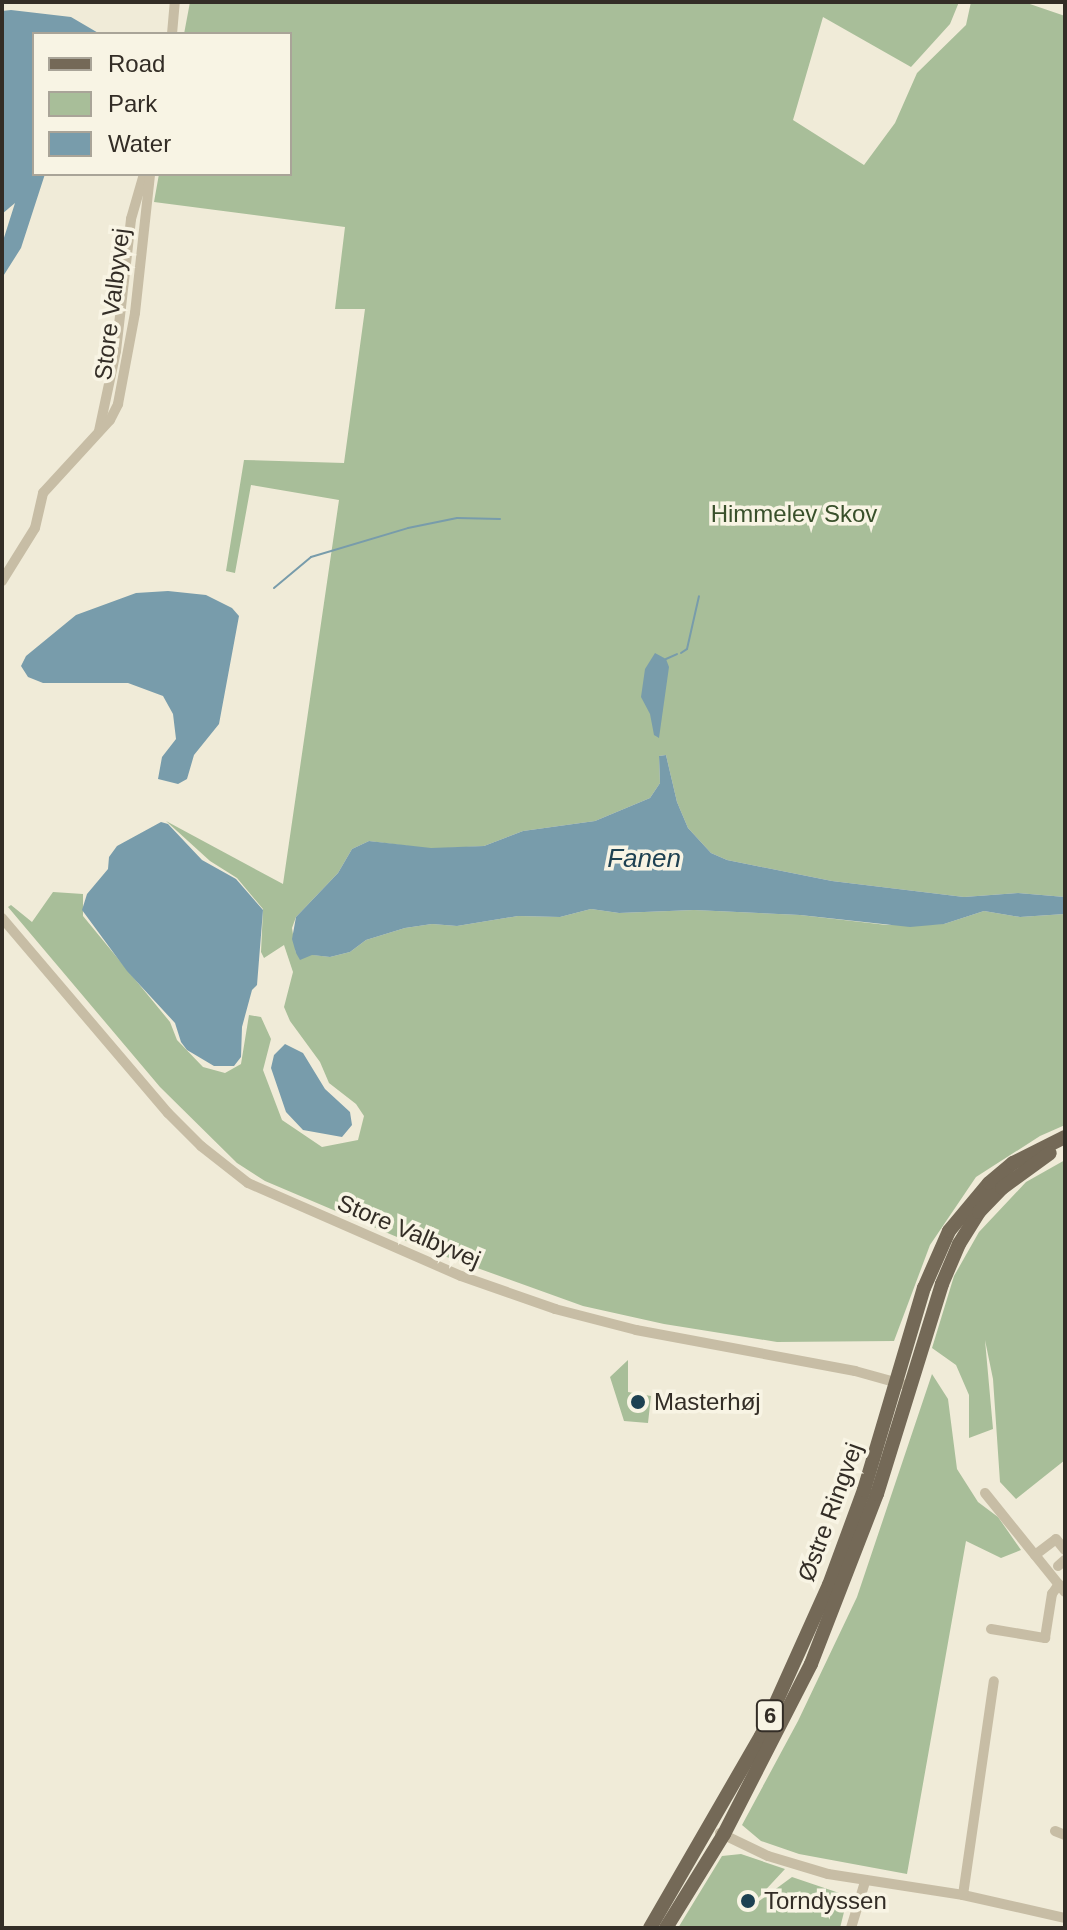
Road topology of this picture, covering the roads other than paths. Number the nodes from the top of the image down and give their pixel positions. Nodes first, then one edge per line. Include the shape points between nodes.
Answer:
1 (175, 2) edge
2 (172, 32) edge
3 (147, 176) edge
4 (2, 581) edge
5 (2, 918) edge
6 (1065, 1137) edge
7 (1065, 1145) edge
8 (904, 1385) junction
9 (985, 1493) dead end
10 (1065, 1550) edge
11 (1035, 1555) junction
12 (1062, 1588) edge
13 (991, 1629) dead end
14 (994, 1681) dead end
15 (717, 1831) junction
16 (865, 1882) junction
17 (963, 1895) junction
18 (1065, 1918) edge
19 (650, 1928) edge
20 (666, 1928) edge
21 (851, 1928) edge

1 - 2 street
3 - 4 street, Store Valbyvej via 123,388 110,420 43,493 35,528
5 - 8 street, Store Valbyvej via 168,1113 227,1168 257,1188 461,1276 555,1309
6 - 8 main road, Østre Ringvej / 6 via 1001,1173 949,1231 924,1288
7 - 8 main road, Østre Ringvej / 6 via 1002,1188 973,1222 942,1284
8 - 15 main road, Østre Ringvej / 6 via 842,1591 804,1678
9 - 11 street
10 - 11 street via 1056,1539
11 - 12 street
12 - 13 street via 1052,1594 1045,1638
14 - 17 street
15 - 16 street via 784,1861
15 - 19 main road, Østre Ringvej / 6
15 - 20 main road, Østre Ringvej / 6
16 - 17 street
16 - 21 street
17 - 18 street

